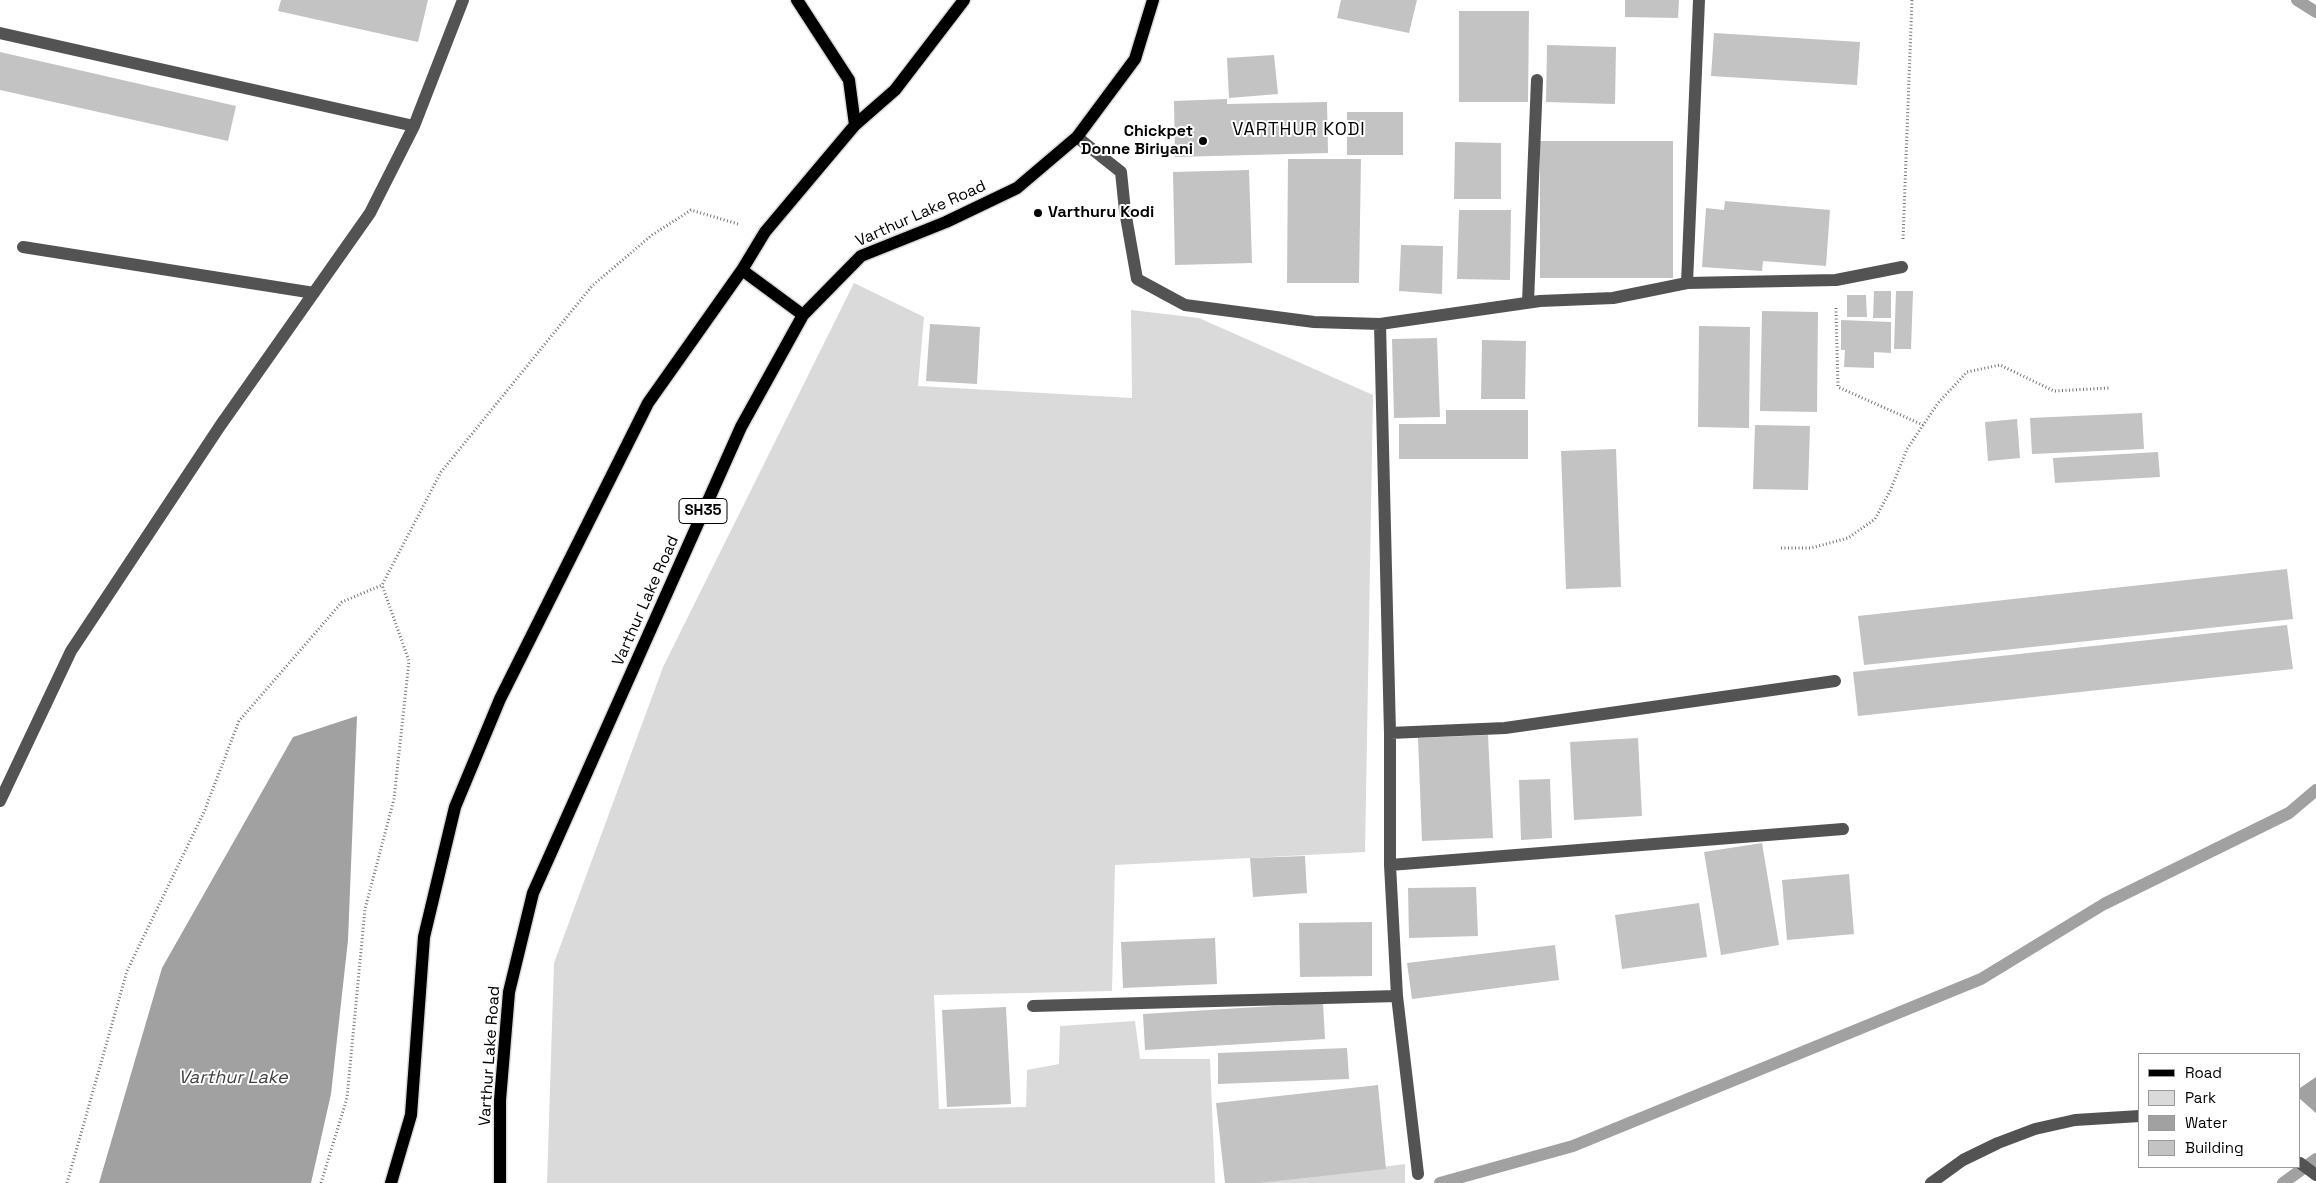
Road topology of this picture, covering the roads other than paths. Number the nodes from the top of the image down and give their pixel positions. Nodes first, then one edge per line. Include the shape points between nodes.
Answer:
1 (462, 0) edge
2 (798, 0) edge
3 (964, 0) edge
4 (1153, 0) edge
5 (1699, 0) edge
6 (0, 33) edge
7 (1537, 80) dead end
8 (855, 125) junction
9 (414, 126) junction
10 (1077, 137) junction
11 (23, 247) dead end
12 (1902, 267) road end
13 (742, 270) junction
14 (1688, 283) junction
15 (314, 293) junction
16 (1528, 302) junction
17 (803, 315) junction
18 (1380, 324) junction
19 (1834, 681) dead end
20 (1390, 733) junction
21 (0, 801) edge
22 (1843, 830) dead end
23 (1390, 865) junction
24 (1397, 996) junction
25 (1033, 1006) dead end
26 (2138, 1116) edge
27 (2301, 1164) edge
28 (1418, 1174) dead end
29 (2316, 1175) edge
30 (391, 1183) edge
31 (500, 1183) edge
32 (1931, 1183) edge

1 - 9 street
2 - 8 main road via 849,80
3 - 8 main road via 895,90
4 - 10 main road, Varthur Lake Road / SH35 via 1136,59
5 - 14 street
6 - 9 street
7 - 16 street
8 - 13 main road via 765,232
9 - 15 street via 370,213
10 - 17 main road, Varthur Lake Road / SH35 via 1017,188 946,222 862,256
10 - 18 street via 1121,172 1137,279 1185,305 1314,322
11 - 15 street
12 - 14 street via 1836,280
13 - 17 main road
13 - 30 main road via 648,403 500,700 455,807 424,937 411,1115
14 - 16 street via 1613,298
15 - 21 street via 220,426 71,651
16 - 18 street
17 - 31 main road, Varthur Lake Road / SH35 via 741,427 533,894 508,992 500,1100
18 - 20 street
19 - 20 street via 1505,728
20 - 23 street
22 - 23 street
23 - 24 street
24 - 25 street
24 - 28 street
26 - 32 street via 2076,1120 2035,1129 1998,1142 1963,1160
27 - 29 street

